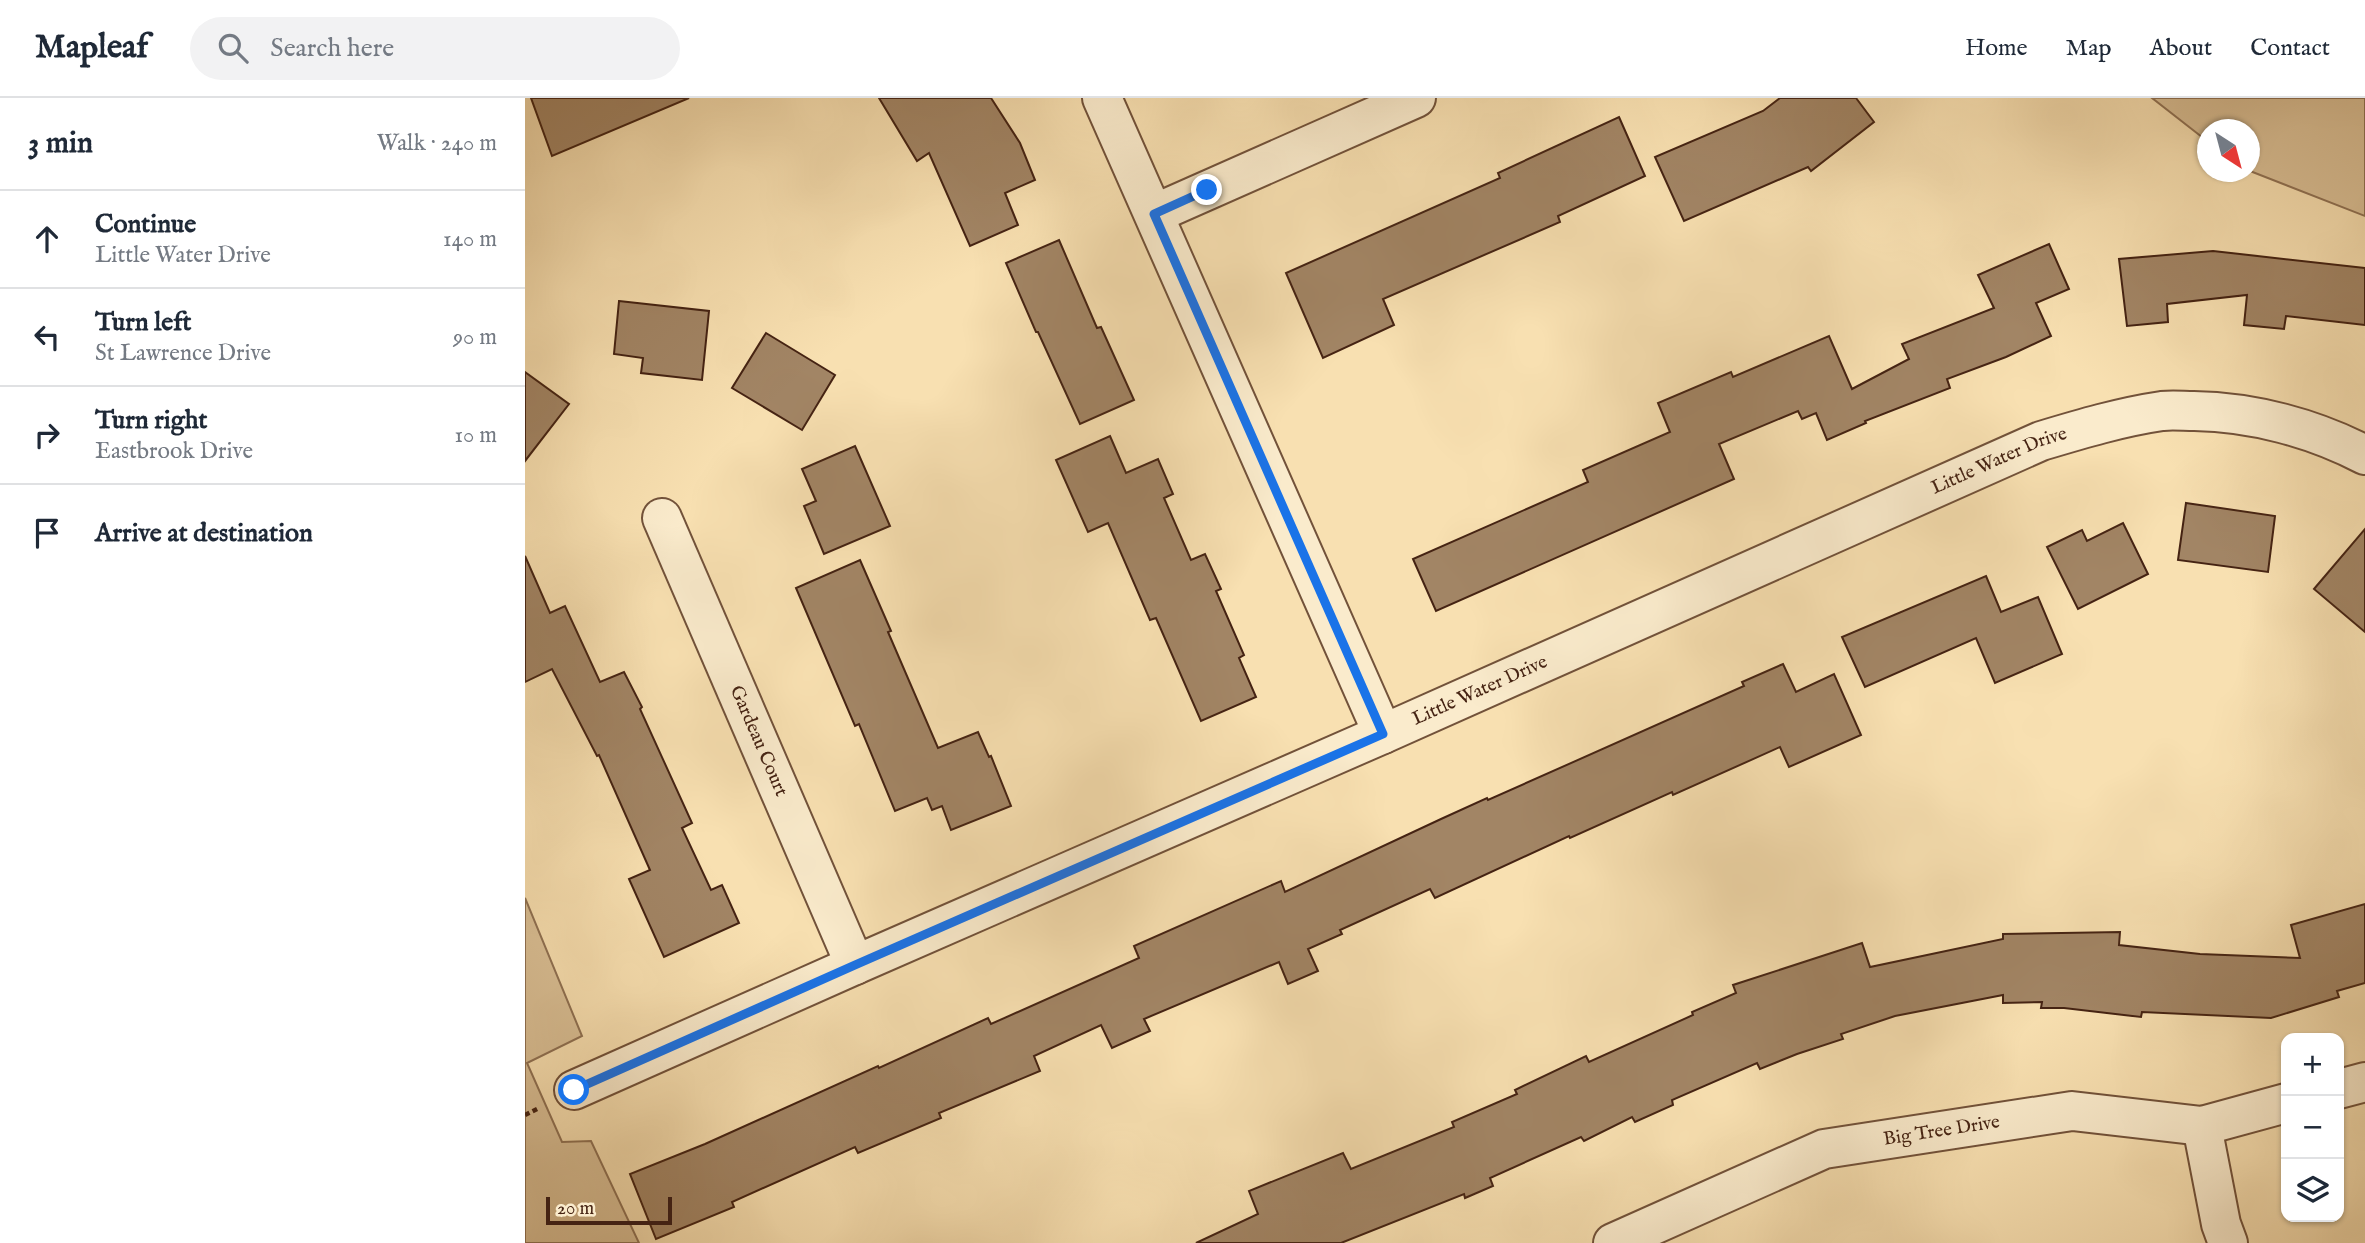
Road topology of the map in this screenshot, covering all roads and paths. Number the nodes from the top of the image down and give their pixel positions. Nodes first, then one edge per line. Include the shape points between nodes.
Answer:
1 (1102, 98) edge
2 (1416, 98) edge
3 (1154, 214) junction
4 (2365, 455) edge
5 (662, 518) dead end
6 (1383, 734) junction
7 (855, 965) junction
8 (2365, 1082) edge
9 (2344, 1088) edge
10 (574, 1090) dead end
11 (2281, 1104) edge
12 (2202, 1126) junction
13 (1620, 1242) edge
14 (2228, 1243) edge

1 - 3 street
2 - 3 street
3 - 6 street
4 - 6 street, Little Water Drive via 2276,421 2222,412 2165,411 2104,422 2041,441
5 - 7 street, Gardeau Court
6 - 7 street, Little Water Drive
7 - 10 street, Little Water Drive
8 - 9 street
11 - 12 street, Big Tree Drive
12 - 13 street, Big Tree Drive via 2073,1111 1824,1149
12 - 14 street

